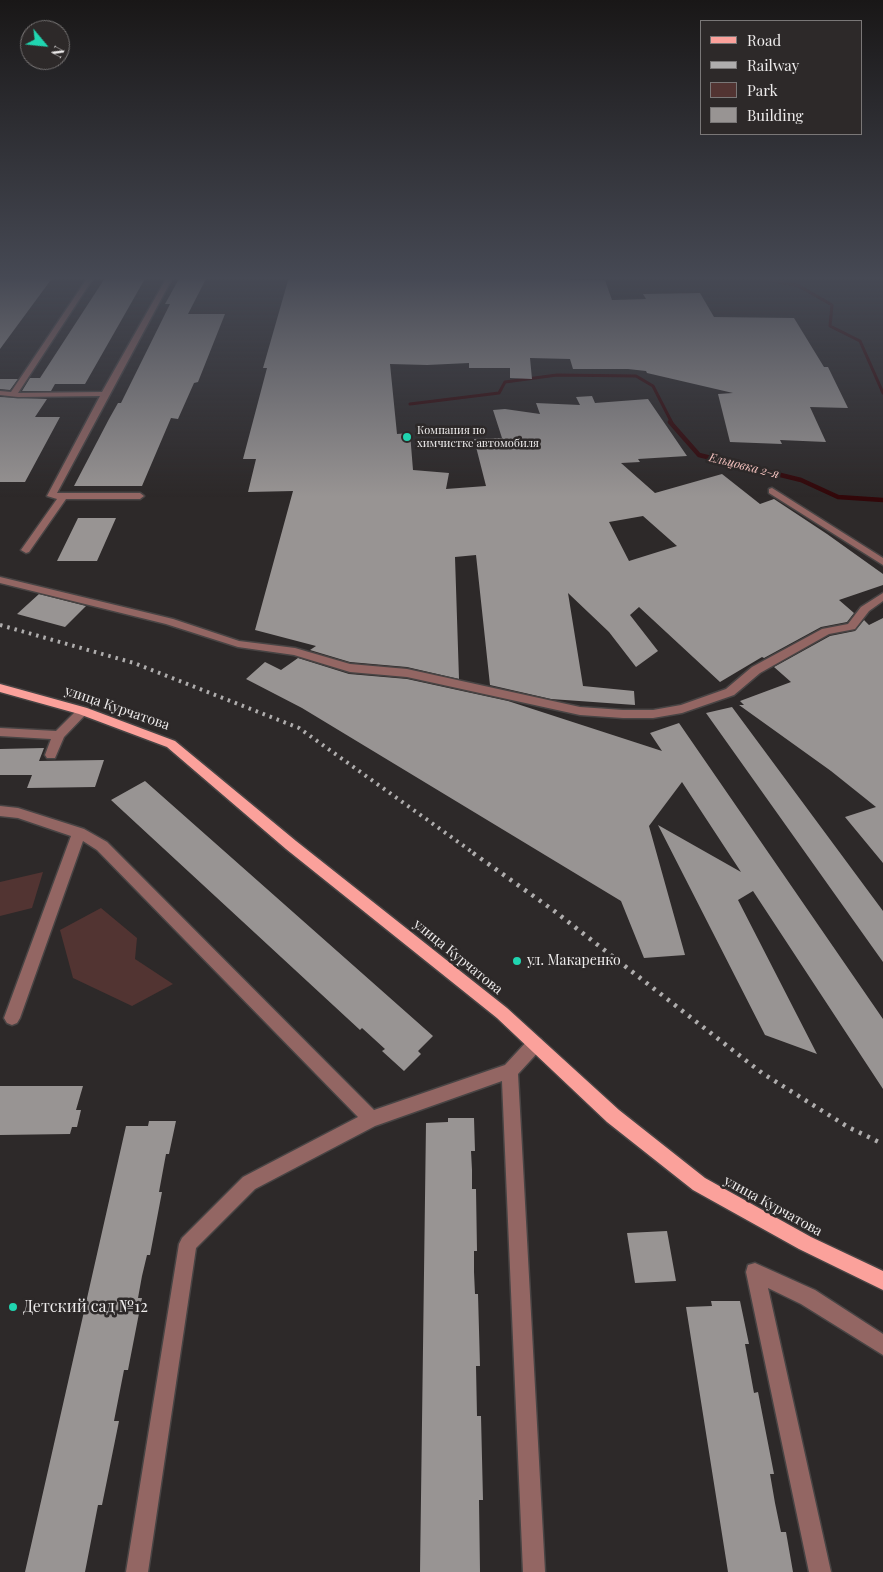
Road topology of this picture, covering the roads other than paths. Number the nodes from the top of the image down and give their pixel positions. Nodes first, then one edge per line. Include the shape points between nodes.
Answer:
1 (41, 350) edge
2 (129, 350) edge
3 (0, 393) edge
4 (12, 394) junction
5 (105, 394) junction
6 (772, 492) dead end
7 (62, 496) junction
8 (140, 496) dead end
9 (26, 550) dead end
10 (883, 562) edge
11 (0, 580) edge
12 (883, 596) edge
13 (0, 688) edge
14 (83, 712) junction
15 (0, 732) edge
16 (59, 735) junction
17 (51, 755) dead end
18 (0, 811) edge
19 (79, 833) junction
20 (12, 1018) dead end
21 (535, 1044) junction
22 (510, 1071) junction
23 (371, 1119) junction
24 (883, 1281) edge
25 (883, 1345) edge
26 (137, 1572) edge
27 (534, 1572) edge
28 (820, 1572) edge

1 - 4 lane
2 - 5 lane
3 - 4 lane
4 - 5 lane
5 - 7 lane via 51,496
6 - 10 lane
7 - 8 lane
7 - 9 lane
11 - 12 lane via 169,621 238,644 295,652 350,668 407,673 580,711 623,714 653,714 682,709 730,692 756,670 826,631 852,627 865,609
13 - 14 main road, улица Курчатова
14 - 16 lane
14 - 21 main road, улица Курчатова via 171,744 291,845 502,1013
15 - 16 lane
16 - 17 lane
18 - 19 lane via 18,813
19 - 20 lane
19 - 23 lane via 102,846
21 - 22 lane
21 - 24 main road, улица Курчатова via 613,1116 699,1184 805,1243
22 - 23 lane
22 - 27 lane
23 - 26 lane via 249,1183 188,1244
25 - 28 lane via 808,1297 755,1272

